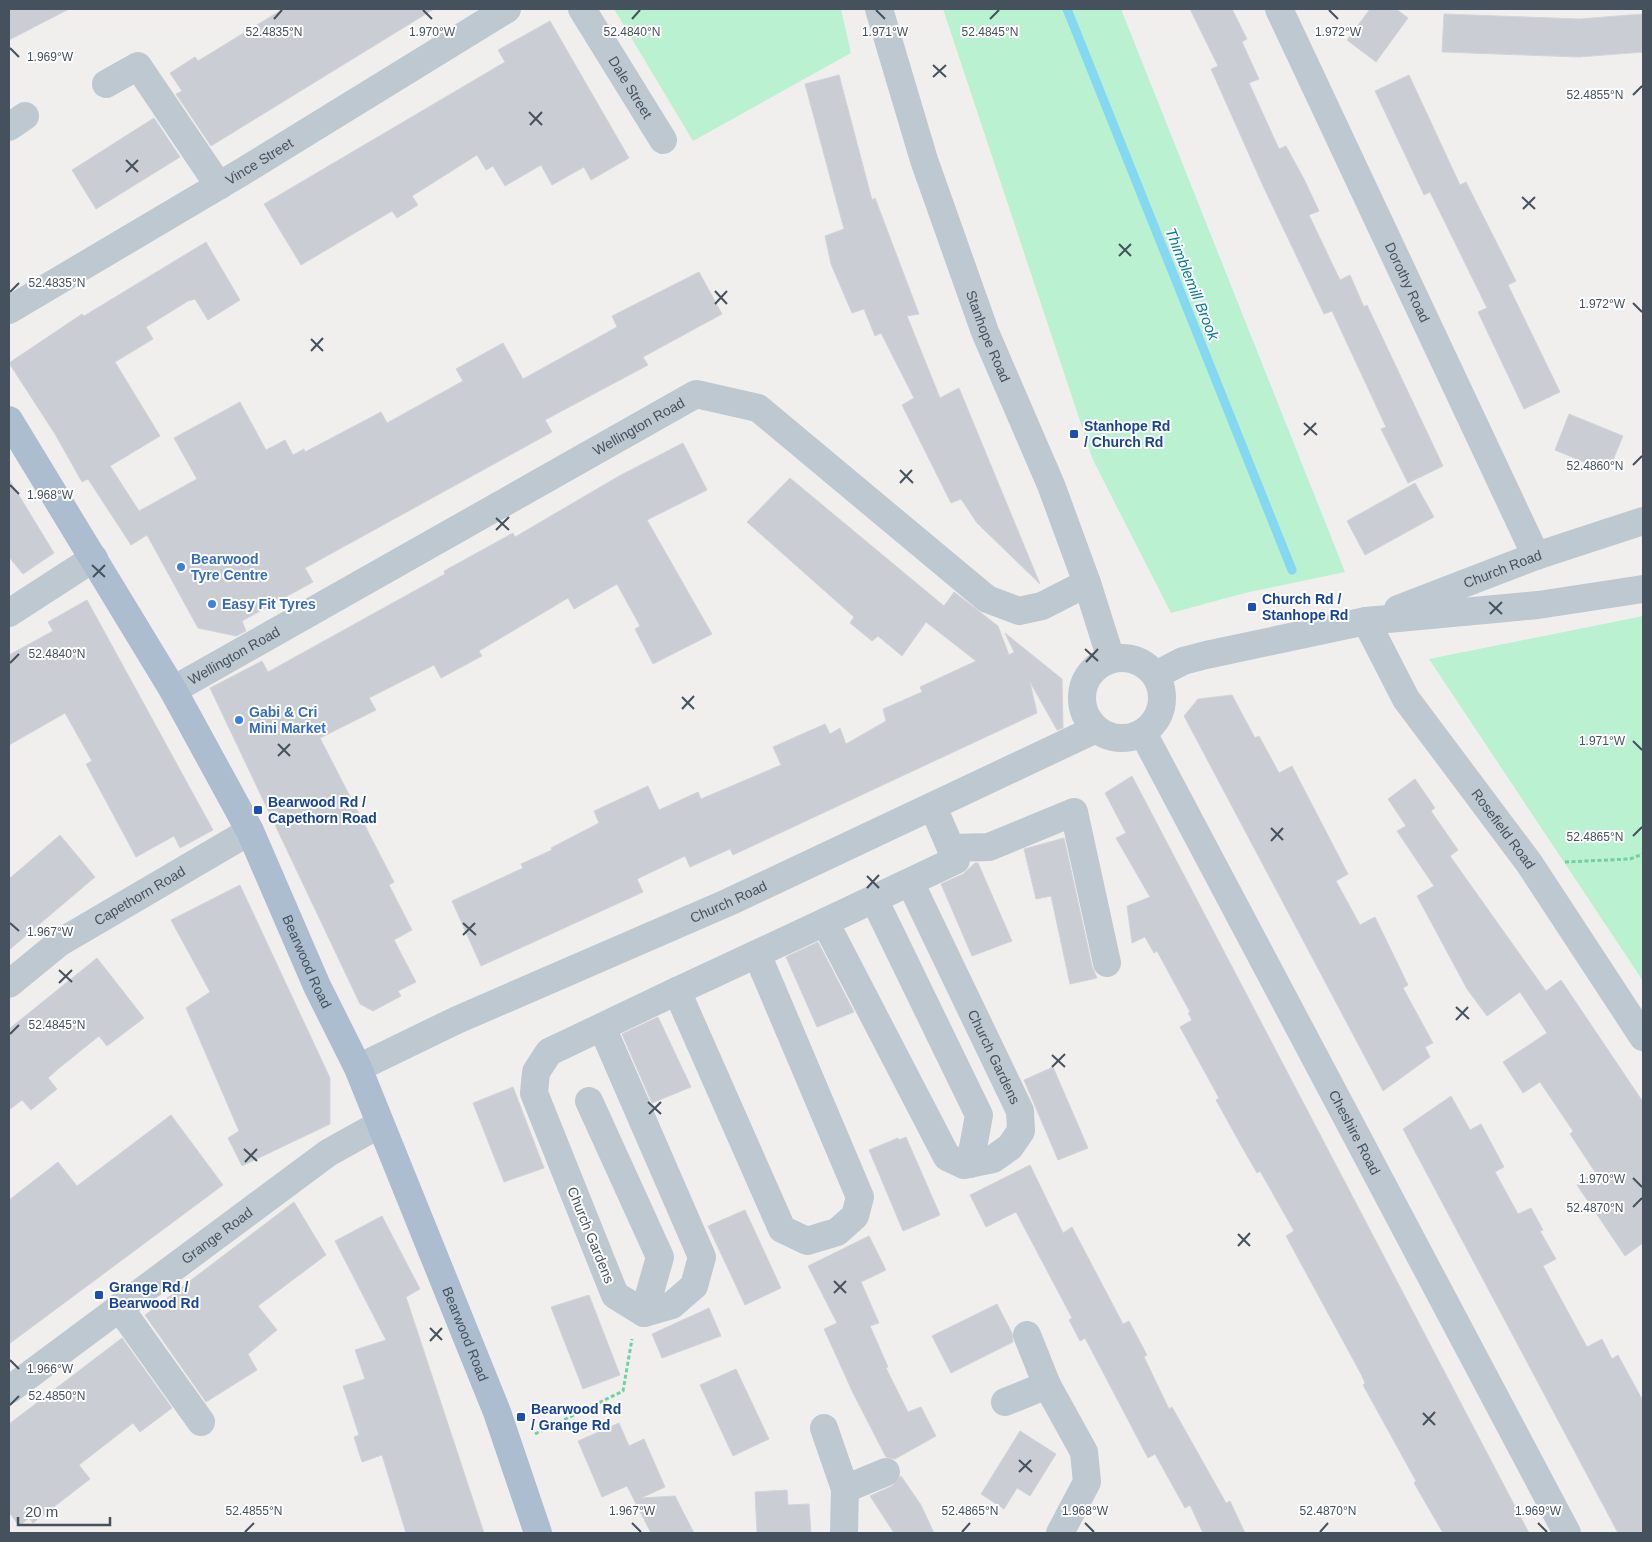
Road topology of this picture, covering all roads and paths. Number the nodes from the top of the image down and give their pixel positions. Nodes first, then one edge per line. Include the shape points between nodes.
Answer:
1 (507, 9) edge
2 (582, 9) edge
3 (879, 9) edge
4 (1279, 9) edge
5 (106, 84) dead end
6 (663, 140) dead end
7 (219, 186) junction
8 (9, 310) edge
9 (9, 420) edge
10 (1643, 521) edge
11 (1536, 556) junction
12 (94, 558) junction
13 (1087, 584) junction
14 (1643, 590) edge
15 (9, 612) edge
16 (1366, 622) junction
17 (1111, 659) junction
18 (1156, 675) junction
19 (172, 690) junction
20 (1096, 729) junction
21 (1143, 733) junction
22 (933, 807) junction
23 (250, 831) junction
24 (951, 848) junction
25 (1643, 854) edge
26 (1529, 864) junction
27 (910, 882) junction
28 (874, 899) junction
29 (825, 922) junction
30 (757, 954) junction
31 (1107, 964) dead end
32 (9, 984) edge
33 (677, 991) junction
34 (602, 1027) junction
35 (1643, 1037) edge
36 (358, 1068) junction
37 (589, 1101) dead end
38 (380, 1124) junction
39 (970, 1164) junction
40 (119, 1307) junction
41 (641, 1311) junction
42 (1027, 1335) dead end
43 (1047, 1385) junction
44 (9, 1390) edge
45 (1004, 1402) dead end
46 (201, 1422) dead end
47 (824, 1428) dead end
48 (508, 1446) junction
49 (886, 1472) dead end
50 (846, 1489) junction
51 (538, 1533) edge
52 (844, 1533) edge
53 (1060, 1533) edge
54 (1567, 1533) edge

1 - 7 street, Vince Street
2 - 6 street, Dale Street
3 - 13 street, Stanhope Road via 924,160 985,332 1051,485
4 - 11 street, Dorothy Road
5 - 7 street via 138,66
7 - 8 street, Vince Street
9 - 12 main road, Bearwood Road
10 - 11 street, Church Road
11 - 16 street, Church Road
12 - 15 street
12 - 19 main road, Bearwood Road
13 - 17 street, Stanhope Road
13 - 19 street, Wellington Road via 1042,606 1019,611 987,599 758,408 696,394
14 - 16 street, Church Road via 1538,605
16 - 18 street, Church Road via 1190,659
16 - 26 street, Rosefield Road via 1406,700
17 - 18 street via 1136,659
17 - 20 street via 1090,672 1084,683 1085,714
18 - 21 street via 1162,687 1163,700 1154,724
19 - 23 main road, Bearwood Road
20 - 21 street via 1119,738
20 - 22 street, Church Road
21 - 54 street, Cheshire Road
22 - 24 street
22 - 36 street, Church Road via 728,902 457,1020
23 - 32 street, Capethorn Road via 59,943
23 - 36 main road, Bearwood Road via 317,986
24 - 27 street, Church Gardens via 956,860
24 - 31 street via 989,847 1074,812
25 - 26 path via 1630,859
26 - 35 street, Rosefield Road
27 - 28 street, Church Gardens
27 - 39 street, Church Gardens via 1020,1111 1021,1131 1010,1147 994,1159
28 - 29 street, Church Gardens
28 - 39 street via 979,1115
29 - 30 street, Church Gardens
29 - 39 street, Church Gardens via 947,1157 964,1165
30 - 33 street, Church Gardens
30 - 33 street via 860,1197 855,1216 837,1232 807,1241 782,1229
33 - 34 street, Church Gardens
34 - 41 street via 702,1257 694,1286 672,1305
34 - 41 street, Church Gardens via 549,1052 536,1072 534,1093 614,1295
36 - 38 main road, Bearwood Road
37 - 41 street via 660,1257
38 - 40 street, Grange Road via 328,1153
38 - 48 main road, Bearwood Road
40 - 44 street, Grange Road
40 - 46 street
41 - 48 path via 623,1391
42 - 43 street
43 - 45 street
43 - 53 street via 1084,1452 1087,1482
47 - 50 street
48 - 51 main road, Bearwood Road
49 - 50 street
50 - 52 street

